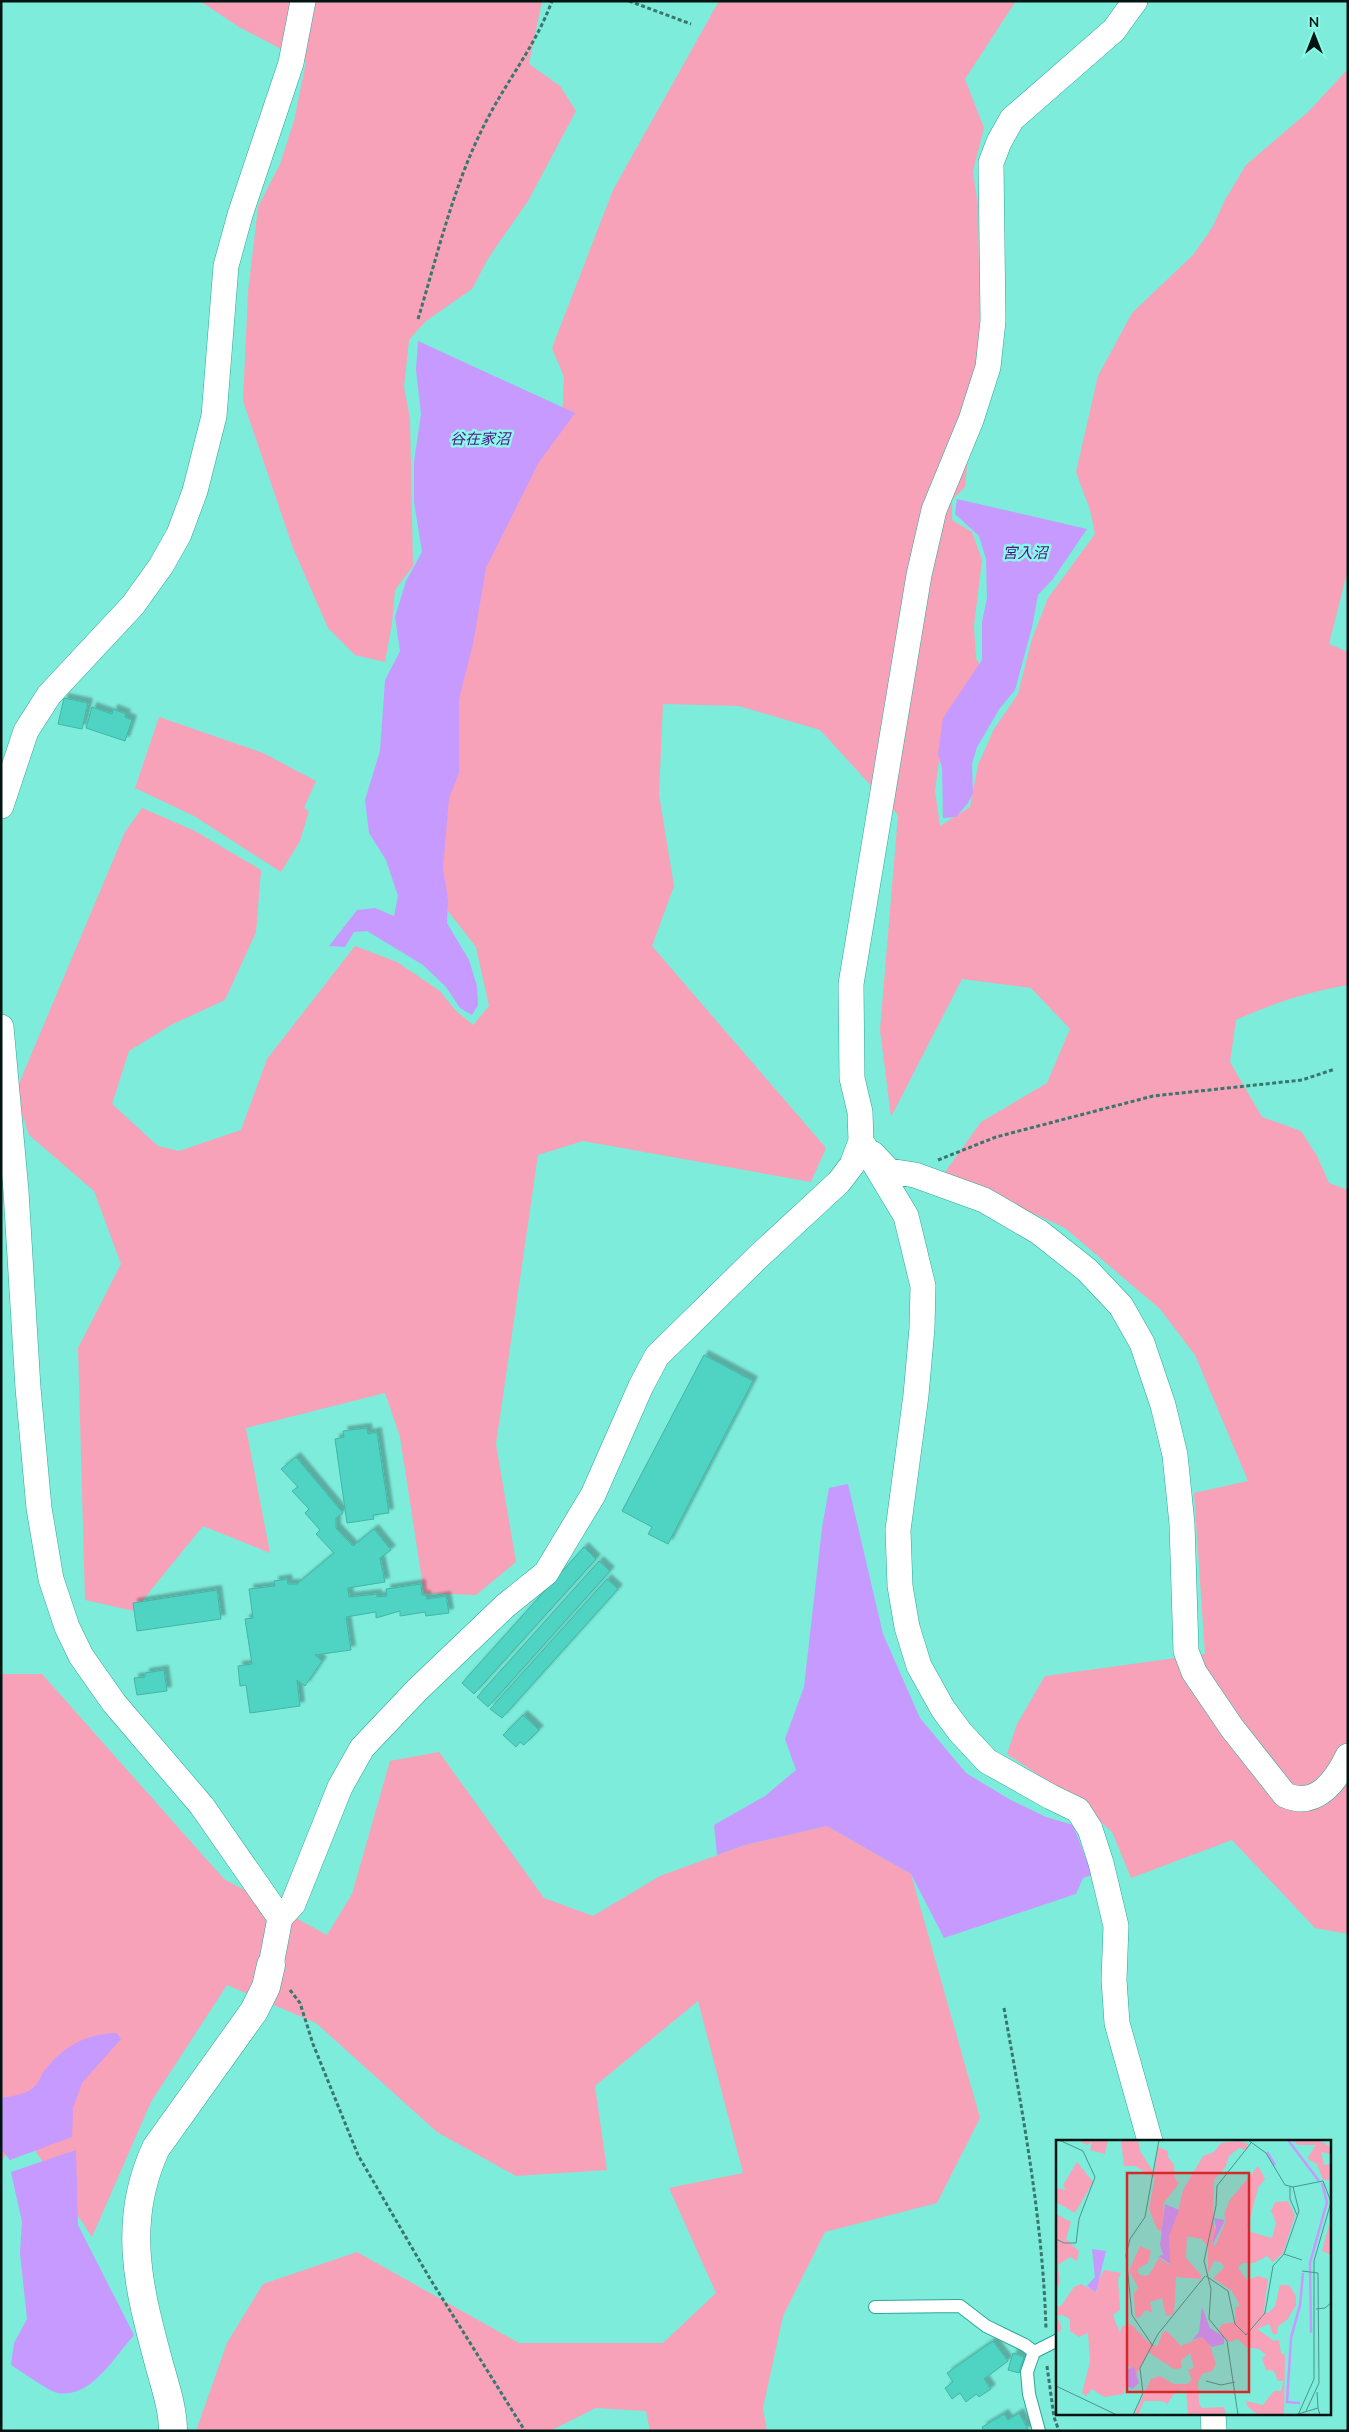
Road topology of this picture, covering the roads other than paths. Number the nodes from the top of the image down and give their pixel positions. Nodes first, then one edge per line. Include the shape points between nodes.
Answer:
1 (303, 1) edge
2 (1135, 1) edge
3 (1, 806) edge
4 (1, 1026) edge
5 (861, 1141) junction
6 (1348, 1756) edge
7 (280, 1918) junction
8 (272, 1965) joint
9 (1150, 2140) edge
10 (875, 2307) dead end
11 (1052, 2342) edge
12 (1034, 2352) junction
13 (1213, 2414) edge
14 (174, 2431) edge
15 (1039, 2431) edge
16 (1214, 2431) edge

1 - 3 street via 291,63 226,266 214,416 195,491 179,534 133,606 49,695 26,731
2 - 5 street via 1114,30 1012,119 991,163 993,321 988,367 971,420 934,510 919,575 851,984 852,1078 860,1112
4 - 7 street via 16,1191 28,1397 39,1508 51,1579 67,1627 81,1656 114,1704 202,1806
5 - 6 street via 889,1171 915,1175 984,1200 1039,1232 1087,1270 1121,1306 1142,1343 1163,1405 1174,1455 1182,1524 1186,1651 1194,1672 1232,1728 1285,1795 1294,1800 1313,1798 1328,1788
5 - 7 street via 852,1165 839,1182 657,1356 593,1495 546,1573 417,1690 362,1748 340,1787 293,1904
5 - 9 street via 906,1216 923,1286 917,1385 898,1530 900,1586 907,1627 919,1666 960,1732 988,1761 1078,1810 1090,1829 1102,1863 1116,1926 1114,1980 1117,2023
7 - 8 street
8 - 14 street via 254,2011 156,2148 145,2170 137,2203 136,2260
10 - 12 lane via 960,2306 986,2326
11 - 12 lane
12 - 15 lane via 1027,2372
13 - 16 street

